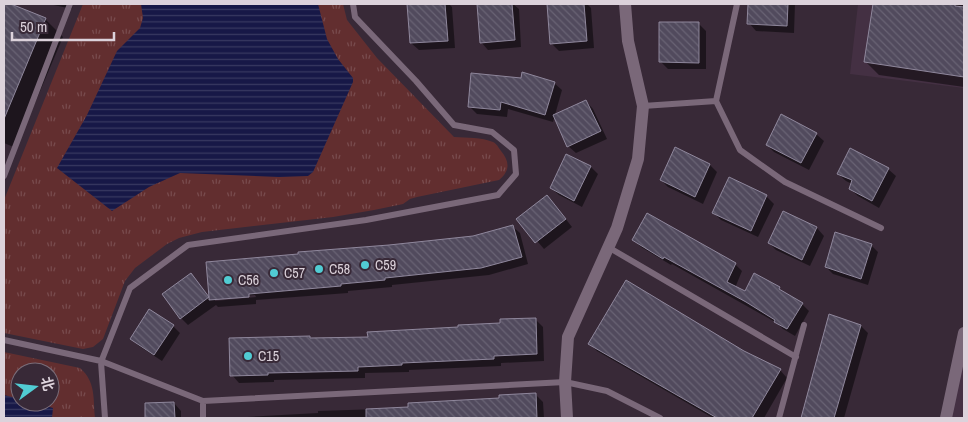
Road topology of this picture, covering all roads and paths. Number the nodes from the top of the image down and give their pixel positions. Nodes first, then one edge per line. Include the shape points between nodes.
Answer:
1 (70, 4) edge
2 (353, 4) edge
3 (626, 4) edge
4 (737, 4) edge
5 (716, 101) junction
6 (643, 106) junction
7 (4, 176) edge
8 (881, 228) dead end
9 (608, 248) junction
10 (804, 325) dead end
11 (964, 333) edge
12 (4, 340) edge
13 (796, 357) junction
14 (101, 362) junction
15 (565, 382) junction
16 (203, 402) junction
17 (105, 418) edge
18 (202, 418) edge
19 (566, 418) edge
20 (660, 418) edge
21 (779, 418) edge
22 (946, 418) edge

1 - 7 lane
2 - 14 lane via 355,17 454,125 492,132 514,150 516,174 498,195 366,220 188,245 130,288
3 - 6 street via 628,41
4 - 5 lane
5 - 6 lane
5 - 8 lane via 740,150 785,182
6 - 9 street via 638,159
9 - 13 lane
9 - 15 street via 568,337
10 - 13 lane
11 - 22 street
12 - 14 lane
13 - 21 lane
14 - 16 lane
14 - 17 lane
15 - 16 lane
15 - 19 street
15 - 20 lane via 607,391
16 - 18 lane

